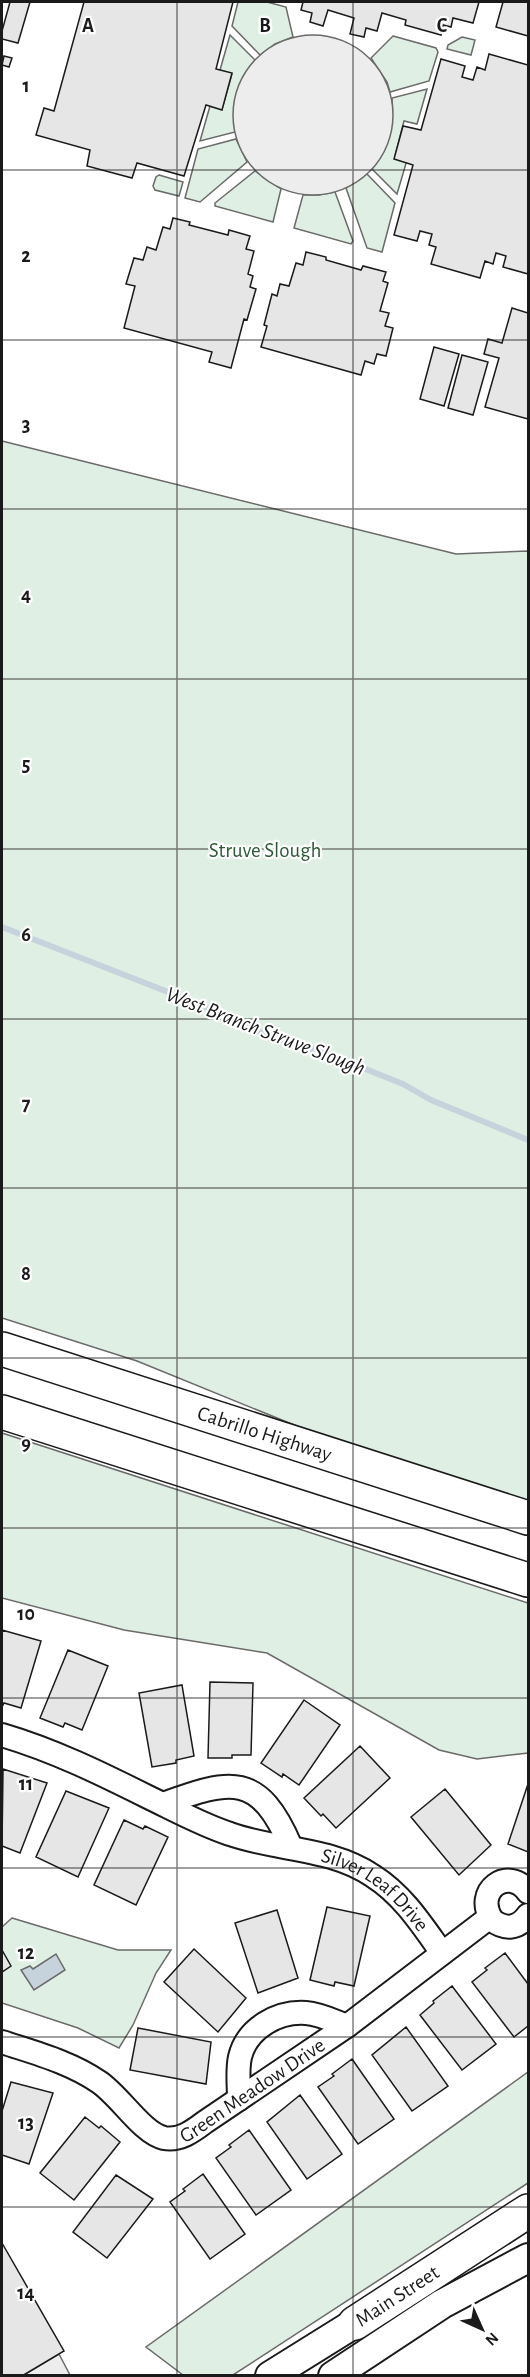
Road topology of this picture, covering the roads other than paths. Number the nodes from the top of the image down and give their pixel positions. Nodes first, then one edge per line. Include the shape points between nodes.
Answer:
1 (2, 1349) edge
2 (2, 1412) edge
3 (528, 1518) edge
4 (528, 1580) edge
5 (2, 1735) edge
6 (163, 1804) junction
7 (291, 1846) junction
8 (528, 1892) edge
9 (528, 1915) edge
10 (490, 1917) junction
11 (442, 1953) junction
12 (347, 2026) junction
13 (2, 2042) edge
14 (239, 2099) junction
15 (528, 2211) edge
16 (528, 2229) edge
17 (528, 2258) edge
18 (355, 2322) junction
19 (270, 2376) edge
20 (333, 2376) edge

1 - 3 highway, Cabrillo Highway
2 - 4 highway
5 - 6 street, Silver Leaf Drive via 67,1759
6 - 7 street, Silver Leaf Drive via 229,1834
6 - 7 street, Silver Leaf Drive via 217,1786 241,1788 268,1803
7 - 11 street, Silver Leaf Drive via 339,1859 374,1876 414,1914
8 - 10 street via 509,1881 494,1885 486,1898
9 - 10 street via 520,1924 506,1927
10 - 11 street, Green Meadow Drive
11 - 12 street, Green Meadow Drive
12 - 14 street, Green Meadow Drive
12 - 14 street via 305,2013 265,2023 246,2043 240,2056
13 - 14 street, Green Meadow Drive via 83,2072 112,2092 159,2145 185,2135
15 - 18 highway
16 - 18 street, Main Street
17 - 20 main road, Main Street via 442,2304
18 - 19 main road, Main Street

